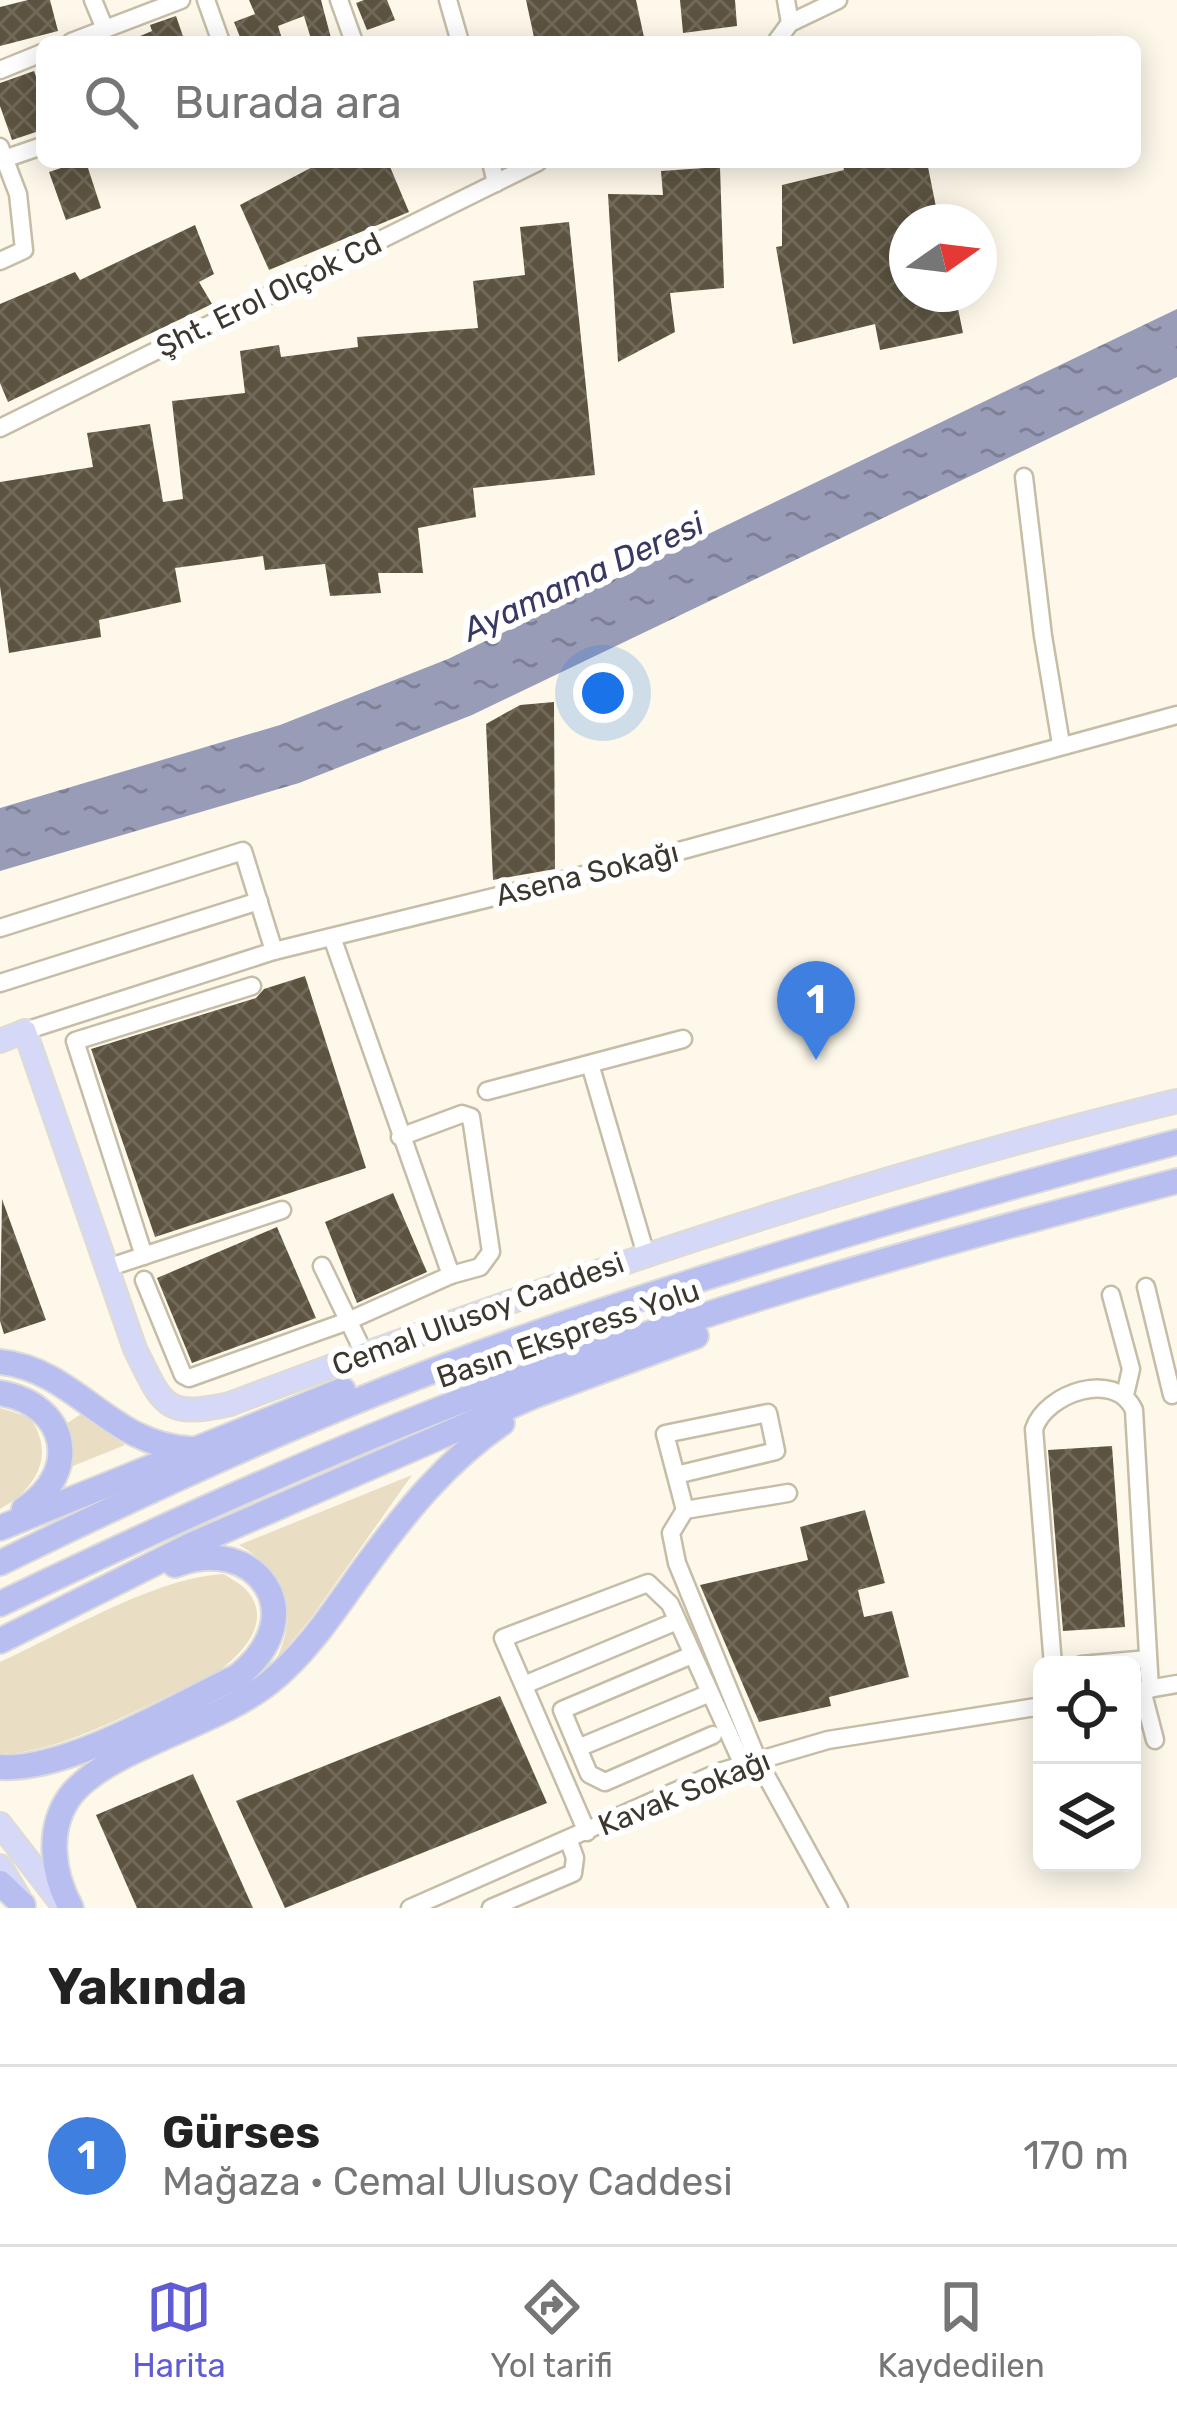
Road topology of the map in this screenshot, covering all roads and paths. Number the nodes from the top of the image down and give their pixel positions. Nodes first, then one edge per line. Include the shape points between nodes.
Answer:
1 (93, 0) edge
2 (181, 0) edge
3 (206, 0) edge
4 (340, 0) edge
5 (448, 0) edge
6 (786, 0) edge
7 (838, 0) edge
8 (790, 23) junction
9 (105, 29) junction
10 (87, 36) edge
11 (219, 36) edge
12 (352, 36) edge
13 (458, 36) edge
14 (780, 36) edge
15 (36, 55) edge
16 (0, 70) edge
17 (36, 147) edge
18 (2, 153) edge
19 (492, 168) edge
20 (526, 168) edge
21 (496, 183) junction
22 (0, 261) edge
23 (0, 428) edge
24 (1024, 477) dead end
25 (1177, 715) edge
26 (1061, 744) junction
27 (259, 902) junction
28 (0, 928) edge
29 (333, 940) junction
30 (274, 951) junction
31 (0, 983) edge
32 (252, 986) dead end
33 (25, 1031) junction
34 (683, 1039) dead end
35 (0, 1041) edge
36 (590, 1064) junction
37 (487, 1091) dead end
38 (1177, 1101) edge
39 (400, 1137) junction
40 (1177, 1142) edge
41 (1177, 1181) edge
42 (282, 1210) dead end
43 (646, 1255) junction
44 (144, 1256) junction
45 (322, 1266) dead end
46 (107, 1268) junction
47 (451, 1275) junction
48 (144, 1280) dead end
49 (1146, 1287) dead end
50 (1111, 1295) dead end
51 (749, 1304) junction
52 (348, 1321) junction
53 (506, 1344) junction
54 (364, 1353) junction
55 (0, 1362) edge
56 (610, 1370) junction
57 (0, 1393) edge
58 (1125, 1395) junction
59 (1168, 1396) edge
60 (192, 1449) junction
61 (676, 1475) junction
62 (788, 1493) dead end
63 (685, 1510) junction
64 (0, 1525) edge
65 (0, 1563) edge
66 (88, 1598) junction
67 (0, 1604) edge
68 (676, 1621) junction
69 (0, 1641) edge
70 (692, 1655) junction
71 (1053, 1656) edge
72 (1148, 1659) junction
73 (1141, 1660) edge
74 (1177, 1684) edge
75 (524, 1685) junction
76 (1141, 1690) edge
77 (710, 1693) junction
78 (1033, 1707) edge
79 (713, 1735) dead end
80 (1155, 1740) dead end
81 (576, 1744) junction
82 (551, 1749) junction
83 (750, 1763) junction
84 (0, 1767) edge
85 (0, 1824) edge
86 (587, 1832) junction
87 (569, 1841) junction
88 (0, 1866) edge
89 (0, 1883) edge
90 (24, 1906) edge
91 (68, 1908) edge
92 (410, 1908) edge
93 (491, 1908) edge
94 (838, 1908) edge

1 - 9 street
2 - 9 street
3 - 11 street
4 - 12 street
5 - 13 street
6 - 8 street
7 - 8 street
8 - 14 street
9 - 10 street
15 - 16 street
17 - 18 street
18 - 22 street via 18,194 24,250
19 - 21 street
20 - 21 street, Şht. Erol Olçok Cd
21 - 23 street, Şht. Erol Olçok Cd
24 - 26 street
25 - 26 street, Asena Sokağı
26 - 29 street, Asena Sokağı
27 - 28 street via 243,851
27 - 30 street
27 - 31 street
29 - 30 street, Asena Sokağı
29 - 39 street
30 - 33 street, Asena Sokağı
32 - 44 street via 75,1041
33 - 35 main road, Asena Sokağı
33 - 46 main road, Cemal Ulusoy Caddesi
34 - 36 street
36 - 37 street
36 - 43 street
38 - 43 main road, Cemal Ulusoy Caddesi
39 - 47 street
39 - 47 street via 462,1114 473,1120 491,1252 480,1267
40 - 53 highway, Basın Ekspress Yolu via 809,1244
41 - 51 highway, Basın Ekspress Yolu
42 - 44 street
43 - 54 main road, Cemal Ulusoy Caddesi
44 - 46 street
45 - 52 street
46 - 54 main road, Cemal Ulusoy Caddesi via 135,1349 170,1408 230,1404
47 - 52 street
48 - 52 street via 186,1377
49 - 59 street
50 - 58 street via 1130,1369
51 - 56 highway
51 - 67 highway, Basın Ekspress Yolu via 404,1424
52 - 54 street
53 - 60 highway via 408,1366
53 - 65 highway, Basın Ekspress Yolu via 233,1454
55 - 60 highway via 45,1373 133,1436
56 - 66 highway via 191,1545
56 - 91 highway via 530,1407 457,1457 268,1683 83,1782 54,1839
57 - 64 highway via 21,1397 52,1421 61,1461 41,1497
58 - 71 street via 1106,1388 1060,1397 1034,1429
58 - 72 street via 1134,1410
60 - 64 highway
61 - 61 street via 665,1434 768,1413 776,1450
61 - 63 street
62 - 63 street
63 - 83 street via 671,1533 676,1563
66 - 69 highway
66 - 84 highway via 182,1562 216,1558 259,1578 276,1624 256,1662 238,1676 55,1760
68 - 70 street
68 - 75 street
68 - 75 street via 648,1583 503,1638
70 - 77 street
70 - 81 street via 562,1710
72 - 73 street
72 - 76 street
74 - 76 street
75 - 82 street
76 - 80 street
77 - 81 street
77 - 83 street
78 - 83 street, Kavak Sokağı via 828,1740
79 - 81 street via 613,1782 593,1778
81 - 82 street
82 - 86 street
83 - 86 street, Kavak Sokağı
83 - 94 street
85 - 91 main road
86 - 87 street, Kavak Sokağı
87 - 92 street, Kavak Sokağı
87 - 93 street via 573,1874
88 - 90 main road
89 - 90 highway

